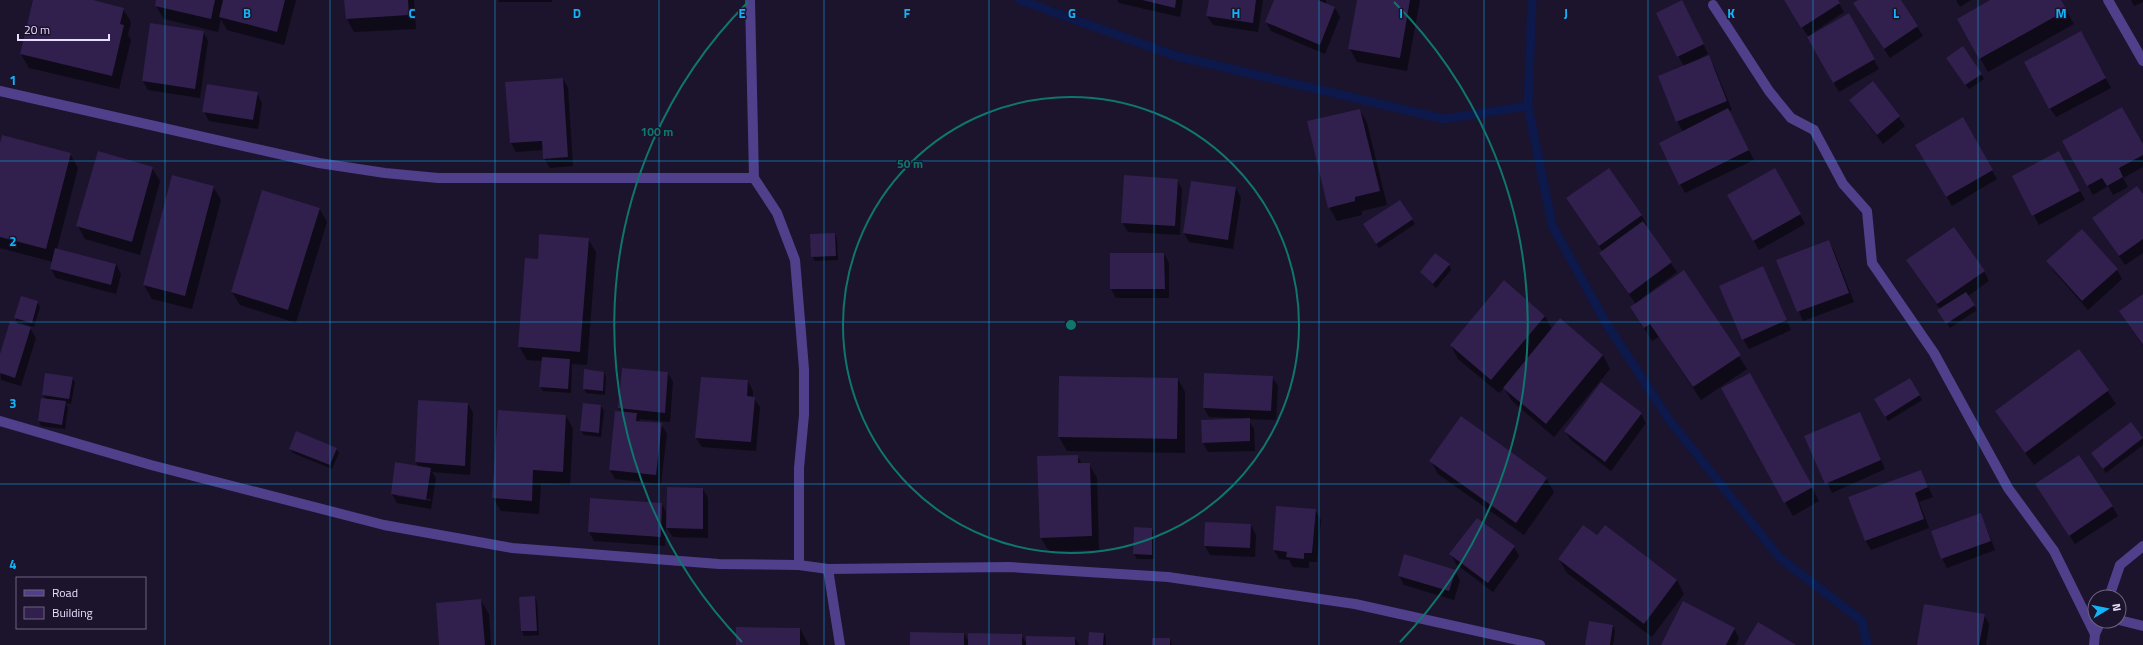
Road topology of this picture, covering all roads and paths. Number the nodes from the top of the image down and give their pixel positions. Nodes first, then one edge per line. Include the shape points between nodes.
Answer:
1 (750, 0) edge
2 (2108, 0) edge
3 (1713, 6) dead end
4 (2143, 61) edge
5 (0, 91) edge
6 (754, 178) junction
7 (0, 421) edge
8 (2143, 546) edge
9 (799, 565) junction
10 (828, 568) junction
11 (2113, 589) edge
12 (2127, 622) edge
13 (2143, 626) edge
14 (2097, 629) edge
15 (2095, 634) junction
16 (840, 645) edge
17 (1540, 645) edge
18 (2094, 645) edge

1 - 6 street
2 - 4 street
3 - 15 street via 1769,91 1791,118 1814,130 1843,184 1867,211 1872,263 1934,353 2008,488 2054,550
5 - 6 street via 319,163 384,173 438,178
6 - 9 street via 777,213 795,260 804,370 804,415 799,468
7 - 9 street via 151,465 406,529 512,548 719,564
8 - 11 street via 2120,566
9 - 10 street
10 - 16 street
10 - 17 street via 1010,567 1168,577 1354,604
12 - 13 street
14 - 15 street
15 - 18 street

